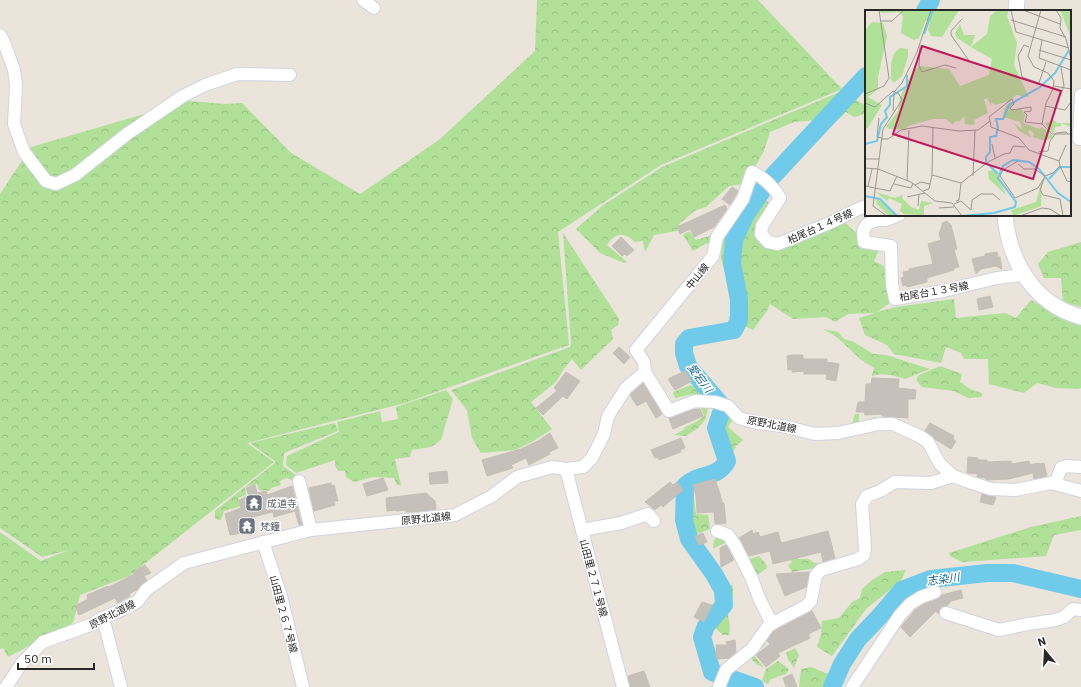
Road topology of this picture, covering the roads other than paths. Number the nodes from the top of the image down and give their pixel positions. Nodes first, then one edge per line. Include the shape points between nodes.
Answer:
1 (363, 0) edge
2 (1018, 0) edge
3 (374, 8) dead end
4 (1016, 10) edge
5 (0, 35) edge
6 (290, 75) dead end
7 (1081, 95) edge
8 (1077, 139) edge
9 (757, 174) joint
10 (865, 206) edge
11 (896, 216) edge
12 (1005, 216) edge
13 (891, 246) joint
14 (1023, 275) junction
15 (1081, 317) edge
16 (645, 372) junction
17 (1081, 467) edge
18 (566, 469) junction
19 (954, 476) junction
20 (299, 481) dead end
21 (1055, 484) junction
22 (1081, 490) edge
23 (654, 521) dead end
24 (311, 530) junction
25 (582, 530) junction
26 (717, 531) dead end
27 (263, 542) junction
28 (936, 592) dead end
29 (1081, 610) edge
30 (946, 613) dead end
31 (103, 618) junction
32 (772, 624) junction
33 (720, 685) edge
34 (6, 687) edge
35 (121, 687) edge
36 (303, 687) edge
37 (623, 687) edge
38 (852, 687) edge

1 - 3 street
2 - 4 street
5 - 6 street via 14,70 14,124 24,152 46,181 56,184 75,175 127,134 183,96 205,85 237,74
7 - 8 street
9 - 10 street, 柏尾台１４号線 via 774,188 780,198 762,226 760,234 768,242 778,244
9 - 16 street, 中山線 via 743,200 717,237 713,256 636,350 644,362
11 - 13 street, 柏尾台１４号線 via 867,224 863,231 864,242
12 - 14 street via 1011,250
13 - 14 street, 柏尾台１３号線 via 895,299
14 - 15 street via 1049,302
16 - 18 street, 原野北道線 via 626,388 608,416 604,434 592,458 584,467
16 - 19 street, 原野北道線 via 669,411 695,400 715,402 728,406 739,418 815,434 893,424 928,442 940,464
17 - 21 street via 1060,468
18 - 24 street, 原野北道線 via 552,467 517,476 492,496 455,515
18 - 25 street, 山田里２７１号線
19 - 21 street, 原野北道線 via 991,489 1015,490
19 - 32 street via 931,483 895,482 867,496 862,504 864,555 821,570 816,575 811,601
20 - 24 street
21 - 22 street, 原野北道線
23 - 25 street via 648,514 621,523
24 - 27 street, 原野北道線
25 - 37 street, 山田里２７１号線
26 - 32 street via 728,535 735,545
27 - 31 street, 原野北道線 via 184,563 146,590 138,601
27 - 36 street, 山田里２６７号線 via 281,596
28 - 38 street via 921,597 900,614
29 - 30 street via 1073,608 1064,617 1056,620 999,630
31 - 34 street, 原野北道線 via 43,642 22,663
31 - 35 street
32 - 33 street via 752,649 726,670

